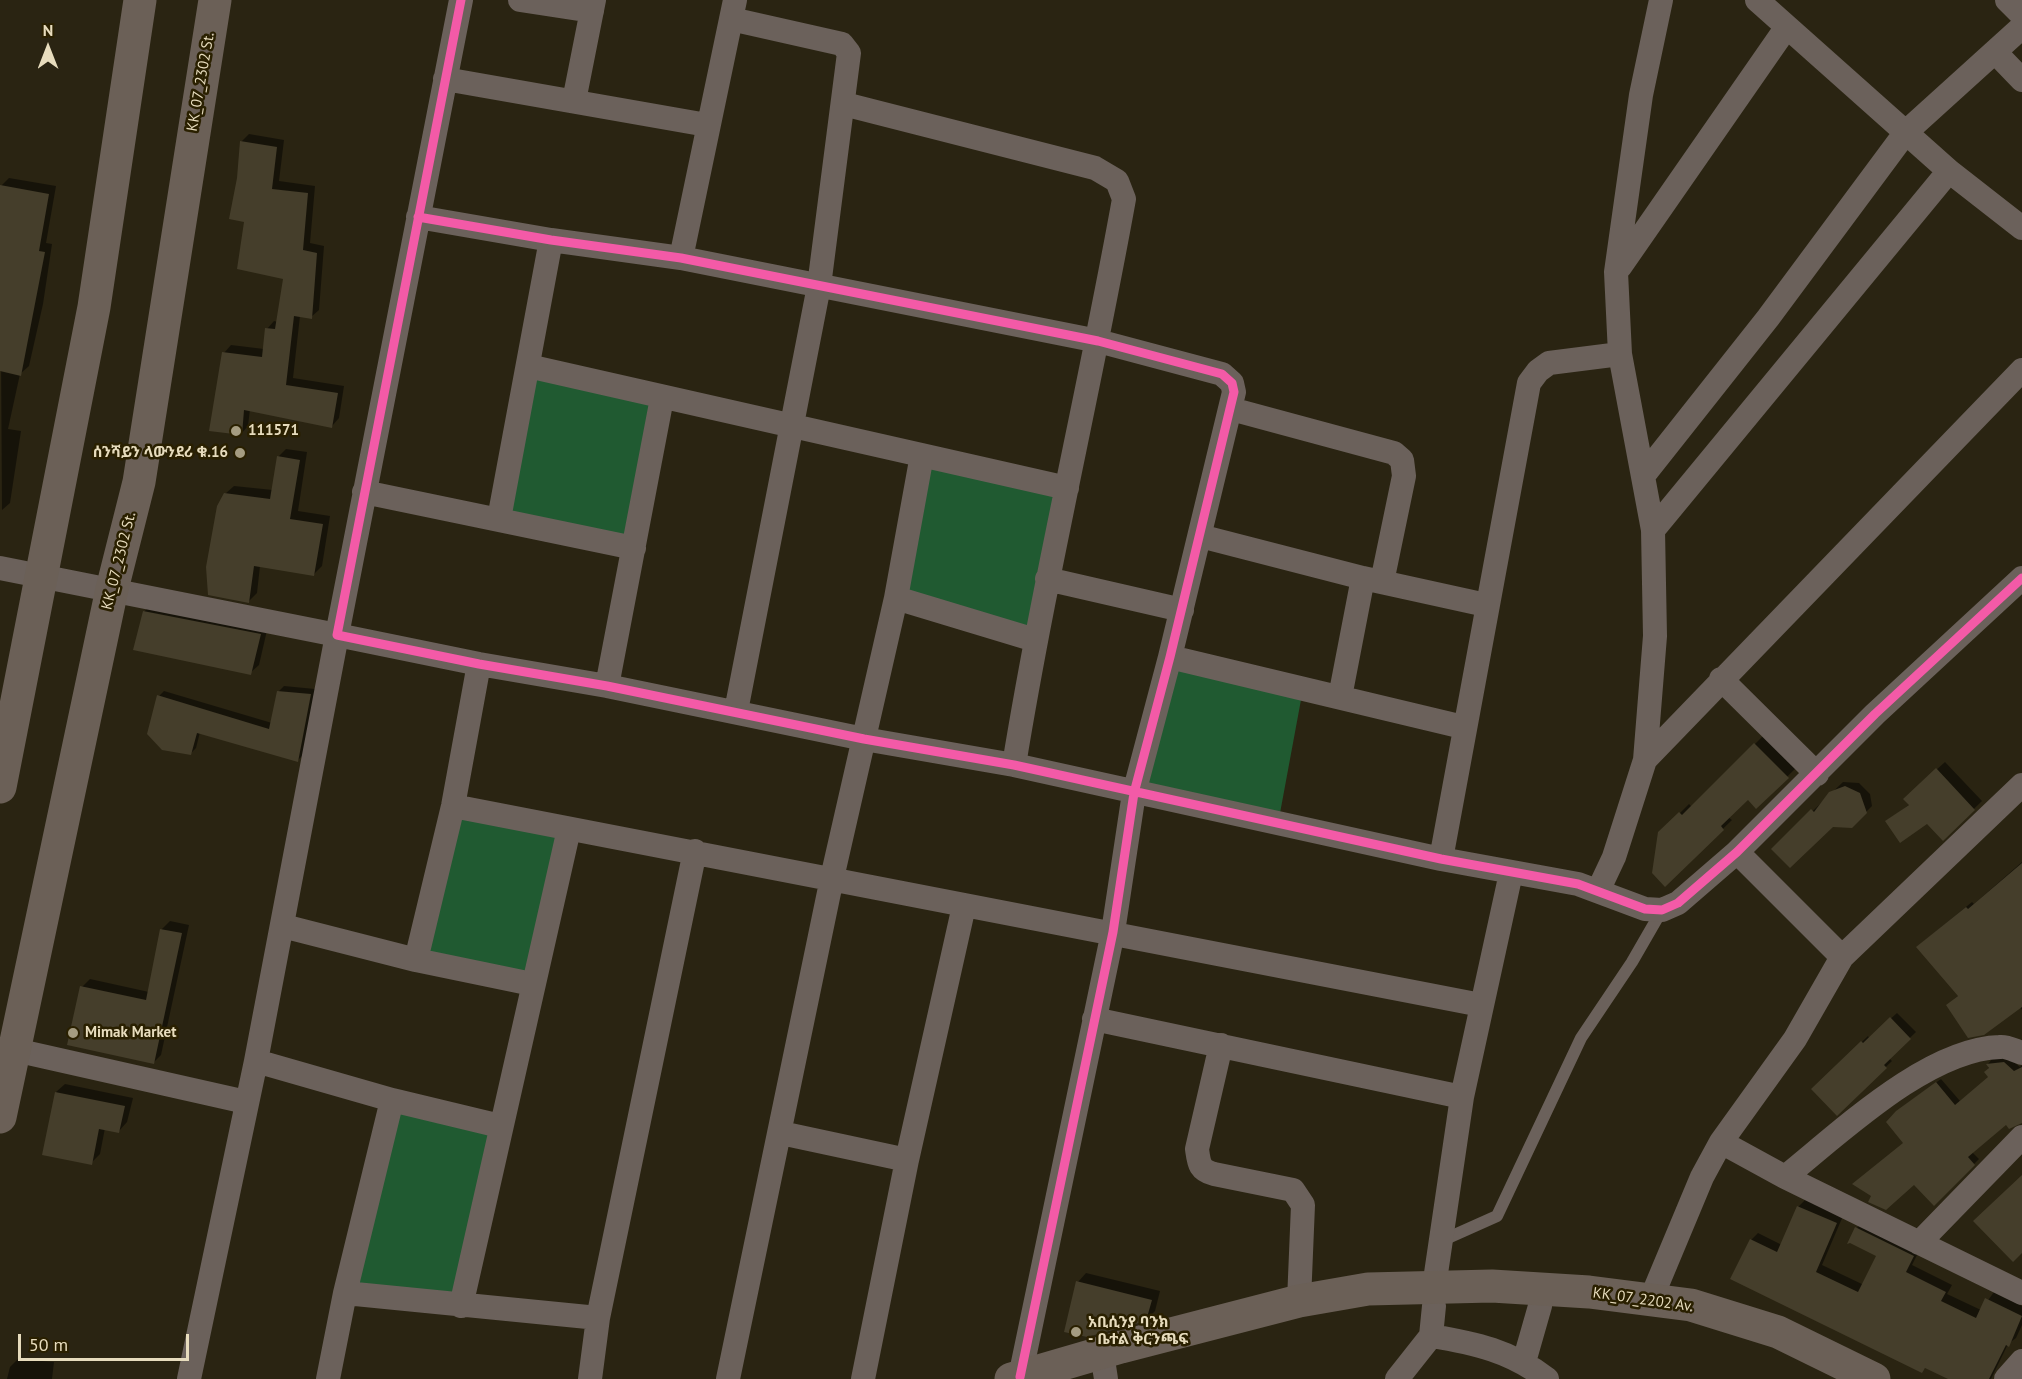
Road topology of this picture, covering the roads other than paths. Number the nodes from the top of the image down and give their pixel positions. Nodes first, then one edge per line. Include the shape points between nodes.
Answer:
1 (140, 0) edge
2 (215, 0) edge
3 (461, 0) edge
4 (520, 0) edge
5 (1661, 0) edge
6 (1757, 0) edge
7 (2007, 0) edge
8 (593, 6) edge
9 (733, 10) edge
10 (2022, 15) edge
11 (2022, 27) edge
12 (1786, 28) junction
13 (1996, 53) junction
14 (445, 79) junction
15 (2022, 80) edge
16 (574, 101) junction
17 (844, 104) junction
18 (707, 125) junction
19 (1906, 132) junction
20 (1949, 171) junction
21 (418, 217) junction
22 (2022, 228) edge
23 (551, 240) junction
24 (681, 258) junction
25 (1616, 272) junction
26 (819, 286) junction
27 (1098, 341) junction
28 (1620, 354) junction
29 (528, 366) junction
30 (2022, 370) edge
31 (662, 398) junction
32 (1230, 409) junction
33 (793, 426) junction
34 (922, 455) junction
35 (1643, 476) junction
36 (1067, 488) junction
37 (364, 492) junction
38 (499, 519) junction
39 (1653, 530) junction
40 (1200, 536) junction
41 (634, 548) junction
42 (0, 568) edge
43 (42, 576) junction
44 (2022, 578) edge
45 (1047, 579) junction
46 (1372, 580) junction
47 (112, 589) junction
48 (896, 598) junction
49 (1486, 605) junction
50 (1182, 609) junction
51 (337, 635) junction
52 (1035, 640) junction
53 (1170, 657) junction
54 (479, 664) junction
55 (1721, 679) junction
56 (607, 686) junction
57 (1340, 698) junction
58 (736, 711) junction
59 (1463, 727) junction
60 (864, 739) junction
61 (1645, 760) junction
62 (1014, 765) junction
63 (1817, 774) junction
64 (2022, 785) edge
65 (0, 787) edge
66 (1134, 793) junction
67 (453, 806) junction
68 (569, 829) junction
69 (694, 851) junction
70 (1737, 852) junction
71 (1441, 859) junction
72 (1510, 873) junction
73 (832, 878) junction
74 (1598, 891) junction
75 (964, 906) junction
76 (1662, 910) junction
77 (283, 926) junction
78 (1113, 932) junction
79 (1842, 957) junction
80 (416, 960) junction
81 (532, 984) junction
82 (1481, 1005) junction
83 (1094, 1018) junction
84 (1221, 1046) junction
85 (15, 1050) junction
86 (2022, 1053) edge
87 (256, 1061) junction
88 (1462, 1097) junction
89 (392, 1100) junction
90 (246, 1102) junction
91 (0, 1117) edge
92 (500, 1126) junction
93 (781, 1133) junction
94 (2022, 1137) edge
95 (1721, 1142) junction
96 (907, 1160) junction
97 (1785, 1177) junction
98 (1441, 1241) junction
99 (1919, 1243) junction
100 (345, 1293) junction
101 (2022, 1293) edge
102 (1651, 1299) junction
103 (1299, 1301) junction
104 (460, 1306) junction
105 (1540, 1306) junction
106 (1433, 1310) junction
107 (598, 1318) junction
108 (2022, 1361) edge
109 (1524, 1362) junction
110 (1105, 1372) edge
111 (1016, 1378) edge
112 (189, 1379) edge
113 (328, 1379) edge
114 (590, 1379) edge
115 (728, 1379) edge
116 (863, 1379) edge
117 (1060, 1379) edge
118 (1397, 1379) edge
119 (1547, 1379) edge
120 (1834, 1379) edge
121 (1874, 1379) edge
122 (2006, 1379) edge

1 - 43 main road via 94,307
2 - 47 main road, KK_07_2302 St. via 139,482
3 - 14 street
4 - 8 street
5 - 25 street via 1641,95
6 - 12 street
7 - 10 street
8 - 16 street
9 - 17 street via 842,44 849,53
9 - 18 street
11 - 13 street
12 - 19 street
12 - 25 street
13 - 15 street
13 - 19 street
14 - 16 street
14 - 21 street
16 - 18 street
17 - 26 street
17 - 27 street via 1095,168 1117,181 1124,199
18 - 24 street
19 - 20 street
19 - 35 street via 1768,318
20 - 22 street
20 - 39 street
21 - 23 street
21 - 37 street
23 - 24 street
23 - 29 street
24 - 26 street
25 - 28 street
26 - 27 street
26 - 33 street
27 - 32 street via 1222,374 1232,383
27 - 36 street
28 - 35 street
28 - 49 street via 1549,363 1529,383
29 - 31 street
29 - 38 street
30 - 55 street
31 - 33 street
31 - 41 street
32 - 40 street
32 - 46 street via 1394,453 1402,460 1404,476
33 - 34 street
33 - 58 street
34 - 36 street
34 - 48 street
35 - 39 street
36 - 45 street
37 - 38 street
37 - 51 street
38 - 41 street
39 - 61 street via 1654,636
40 - 46 street
40 - 50 street
41 - 56 street
42 - 43 street
43 - 47 street
43 - 65 main road
44 - 63 street via 1875,714
45 - 50 street
45 - 52 street
46 - 49 street
46 - 57 street
47 - 51 street
47 - 85 main road, KK_07_2302 St.
48 - 52 street
48 - 60 street
49 - 59 street
50 - 53 street
51 - 54 street
51 - 77 street
52 - 62 street
53 - 57 street
53 - 66 street
54 - 56 street
54 - 67 street
55 - 61 street
55 - 63 street
56 - 58 street
57 - 59 street
58 - 60 street
59 - 71 street
60 - 62 street
60 - 73 street
61 - 74 street via 1614,857
62 - 66 street
63 - 70 street
64 - 79 street
66 - 71 street
66 - 78 street
67 - 68 street
67 - 80 street
68 - 69 street
68 - 81 street
69 - 73 street
69 - 107 street
70 - 76 street via 1678,903
70 - 79 street
71 - 72 street
72 - 74 street
72 - 82 street
73 - 75 street
73 - 93 street
74 - 76 street via 1645,909
75 - 78 street
75 - 96 street
76 - 98 lane via 1581,1038 1497,1216
77 - 80 street
77 - 87 street
78 - 82 street
78 - 83 street
79 - 95 street via 1795,1039
80 - 81 street
81 - 92 street
82 - 88 street
83 - 84 street
83 - 111 street
84 - 88 street
84 - 103 street via 1197,1149 1199,1165 1204,1171 1293,1190 1299,1196 1303,1205
85 - 90 street
85 - 91 main road, KK_07_2302 St.
86 - 97 street via 2002,1046 1978,1050 1908,1079
87 - 89 street
87 - 90 street
88 - 98 street
89 - 92 street
89 - 100 street
90 - 112 street
92 - 104 street
93 - 96 street
93 - 115 street
94 - 99 street
95 - 97 street
95 - 102 street via 1702,1177
96 - 116 street
97 - 99 street
98 - 106 street
99 - 101 street
100 - 104 street
100 - 113 street
102 - 106 main road, KK_07_2202 Av. via 1492,1286
102 - 121 main road, KK_07_2202 Av. via 1691,1305 1778,1332
103 - 106 main road via 1368,1289
103 - 111 main road
104 - 107 street via 530,1309
105 - 106 main road
105 - 109 street
105 - 120 main road via 1582,1307 1684,1322 1764,1348
106 - 109 street via 1479,1343
106 - 110 main road via 1354,1308 1227,1333
106 - 118 street
107 - 114 street
108 - 122 street
109 - 119 street
110 - 117 main road

